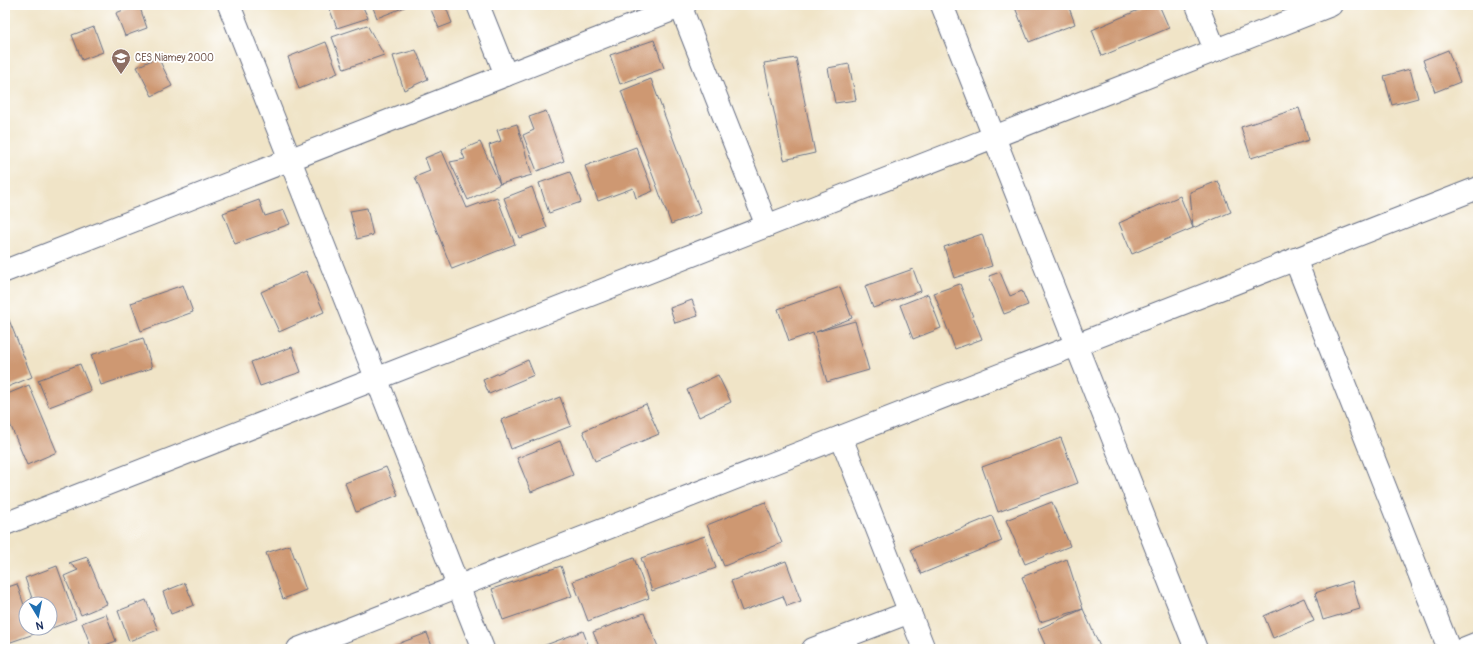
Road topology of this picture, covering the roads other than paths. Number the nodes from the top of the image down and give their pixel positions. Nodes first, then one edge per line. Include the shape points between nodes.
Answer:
1 (229, 5) edge
2 (478, 5) edge
3 (942, 5) edge
4 (1197, 5) edge
5 (1331, 5) edge
6 (682, 6) edge
7 (1215, 50) junction
8 (506, 75) junction
9 (994, 137) junction
10 (290, 159) junction
11 (1478, 188) edge
12 (767, 226) junction
13 (1296, 259) junction
14 (5, 271) edge
15 (1076, 345) junction
16 (376, 378) junction
17 (841, 437) junction
18 (5, 524) edge
19 (458, 586) junction
20 (910, 612) junction
21 (1478, 643) edge
22 (298, 649) edge
23 (483, 649) edge
24 (813, 649) edge
25 (924, 649) edge
26 (1196, 649) edge
27 (1449, 649) edge
28 (1463, 649) edge

1 - 10 street
2 - 8 street
3 - 9 street
4 - 7 street
5 - 7 street
6 - 8 street
6 - 12 street
7 - 9 street
8 - 10 street
9 - 12 street
9 - 15 street
10 - 14 street
10 - 16 street
11 - 13 street
12 - 16 street
13 - 15 street
13 - 27 street
15 - 17 street
15 - 26 street
16 - 18 street
16 - 19 street
17 - 19 street
17 - 20 street
19 - 22 street
19 - 23 street
20 - 24 street
20 - 25 street
21 - 28 street

